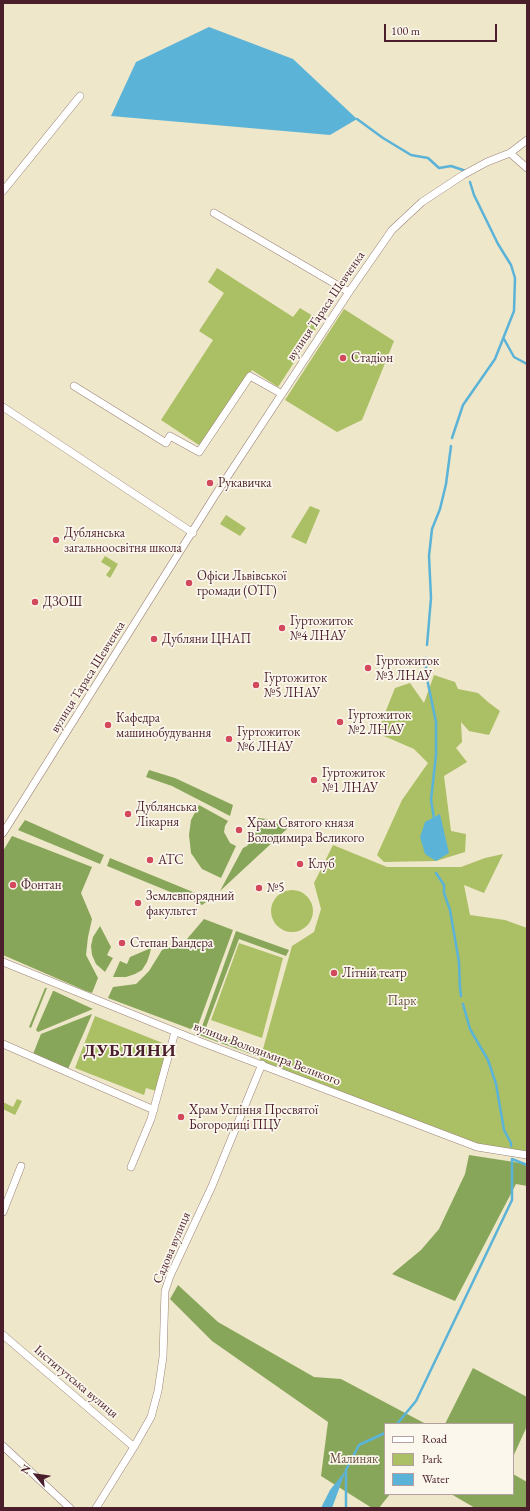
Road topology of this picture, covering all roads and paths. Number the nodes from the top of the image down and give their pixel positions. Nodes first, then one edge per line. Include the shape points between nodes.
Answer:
1 (80, 96) dead end
2 (527, 140) edge
3 (510, 153) junction
4 (527, 168) edge
5 (3, 192) edge
6 (214, 213) dead end
7 (349, 292) junction
8 (74, 386) dead end
9 (282, 394) junction
10 (3, 406) edge
11 (193, 533) junction
12 (3, 833) edge
13 (3, 962) edge
14 (175, 1032) junction
15 (3, 1044) edge
16 (262, 1064) junction
17 (154, 1110) junction
18 (527, 1155) edge
19 (20, 1166) dead end
20 (131, 1167) dead end
21 (3, 1212) edge
22 (3, 1335) edge
23 (3, 1446) edge
24 (134, 1447) junction
25 (70, 1508) edge
26 (96, 1508) edge

1 - 5 street
2 - 3 street, вулиця Тараса Шевченка
3 - 4 street
3 - 7 street, вулиця Тараса Шевченка via 463,175 422,202 392,230
6 - 7 street
7 - 9 street, вулиця Тараса Шевченка
8 - 9 street via 166,443 170,436 199,452 250,376
9 - 11 street, вулиця Тараса Шевченка
10 - 11 street
11 - 12 street, вулиця Тараса Шевченка
13 - 14 street, вулиця Володимира Великого
14 - 16 street, вулиця Володимира Великого
14 - 17 street
15 - 17 street
16 - 18 street, вулиця Володимира Великого via 477,1146
16 - 24 street, Садова вулиця via 165,1291 163,1357 158,1391 151,1417
17 - 20 street
19 - 21 street
22 - 24 street, Інститутська вулиця
23 - 25 street
24 - 26 street, Садова вулиця

